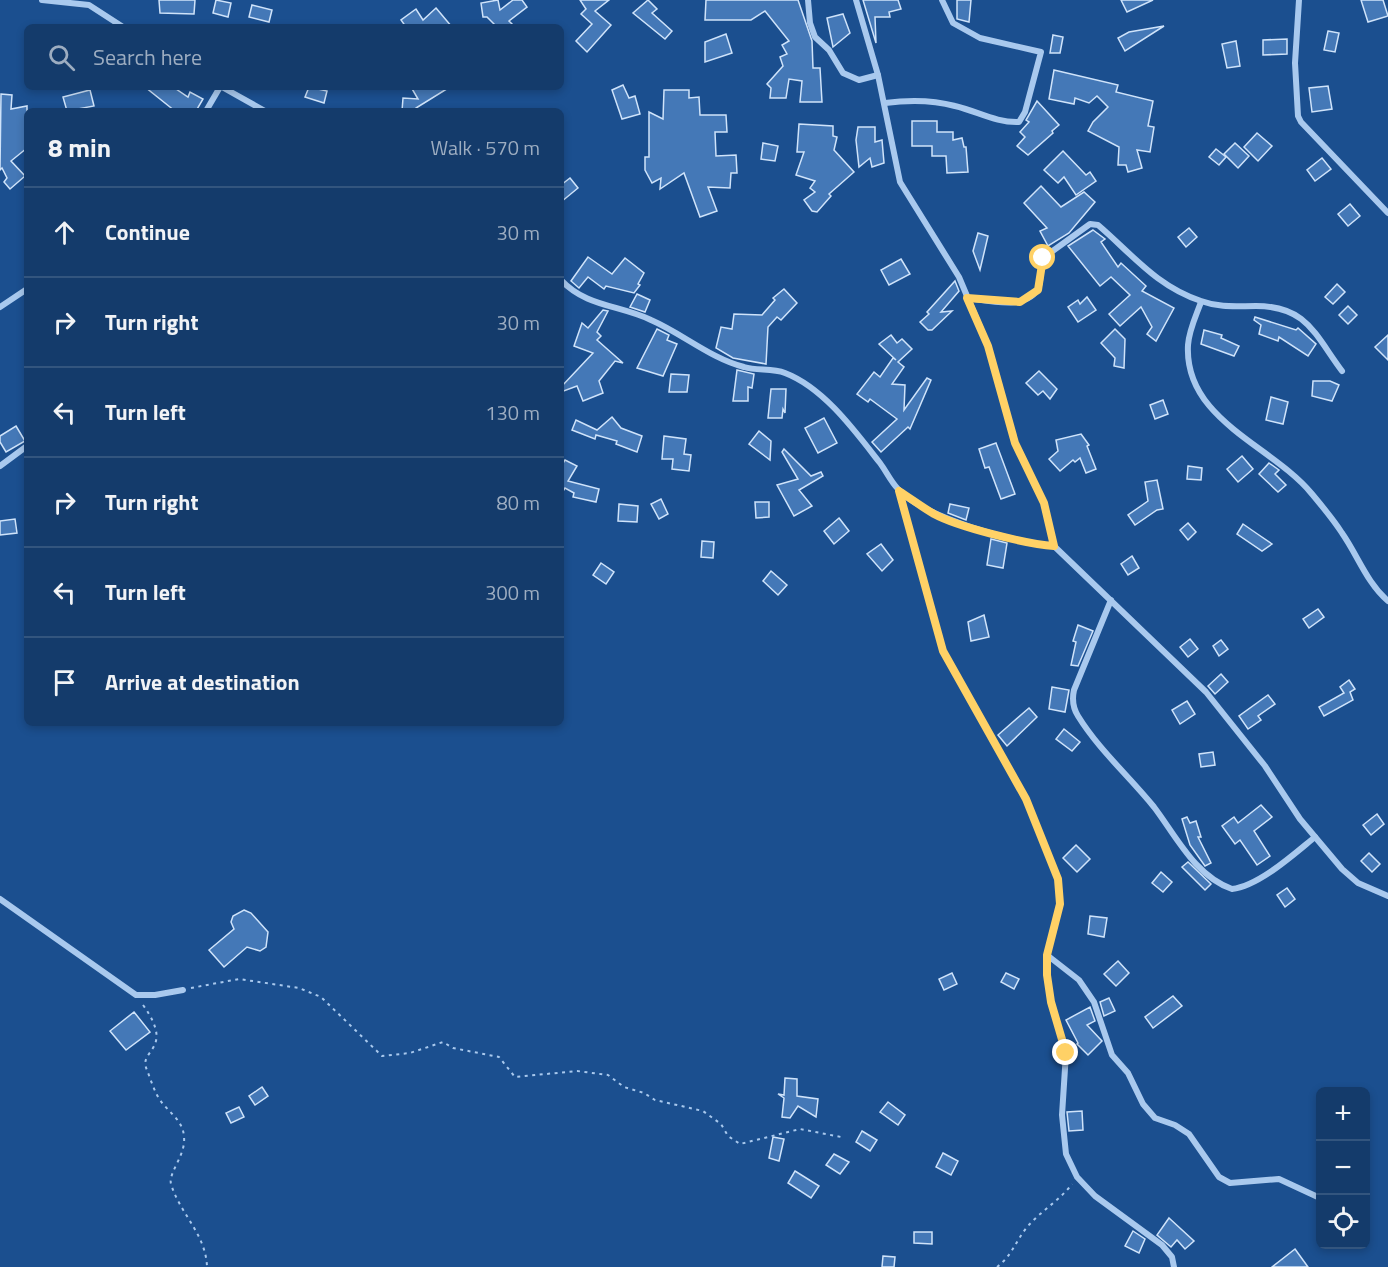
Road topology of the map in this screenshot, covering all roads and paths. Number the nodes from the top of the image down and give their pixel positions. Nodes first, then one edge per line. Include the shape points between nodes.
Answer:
1 (42, 0) edge
2 (808, 0) edge
3 (856, 0) edge
4 (942, 0) edge
5 (1299, 0) edge
6 (118, 24) edge
7 (878, 75) junction
8 (219, 90) edge
9 (226, 90) edge
10 (885, 103) junction
11 (208, 108) edge
12 (260, 108) edge
13 (1388, 213) edge
14 (564, 283) edge
15 (24, 291) edge
16 (967, 298) junction
17 (1202, 302) junction
18 (0, 307) edge
19 (1342, 371) dead end
20 (24, 448) edge
21 (0, 466) edge
22 (899, 491) junction
23 (1054, 546) junction
24 (1111, 600) junction
25 (1388, 601) edge
26 (1315, 837) junction
27 (1388, 896) edge
28 (0, 899) edge
29 (1047, 955) junction
30 (183, 990) joint
31 (136, 995) junction
32 (841, 1137) dead end
33 (1077, 1177) junction
34 (1316, 1196) edge
35 (207, 1267) edge
36 (997, 1267) edge
37 (1174, 1267) edge

1 - 6 street via 89,5
2 - 7 street via 815,36 843,73 858,80
3 - 7 street
4 - 10 street via 953,23 971,34 1041,52 1025,112 1019,122 1013,122 952,105
5 - 13 street via 1295,63 1298,116
7 - 10 street
8 - 11 street
9 - 12 street
10 - 16 street via 900,182 951,261
14 - 22 street via 579,296 650,319 713,356 745,368 783,373 804,383 822,397
15 - 18 street
16 - 17 street via 1013,302 1031,296 1038,290 1043,258 1090,225 1098,225 1160,282
16 - 23 street via 988,346 1015,443 1044,503
17 - 19 street via 1231,308 1278,307 1298,315 1315,331
17 - 25 street via 1188,346 1192,374 1211,410 1288,469 1310,491 1342,532 1370,581
20 - 21 street
22 - 23 street via 935,514 962,525
22 - 29 street via 943,651 1026,799 1053,861 1060,904
23 - 24 street
24 - 26 street via 1206,692
24 - 26 street via 1074,690 1073,704 1106,755 1153,806 1186,852 1203,870 1232,889 1283,863
26 - 27 street via 1358,883
28 - 31 street
29 - 33 street via 1051,1002 1066,1053 1063,1136
29 - 34 street via 1079,980 1094,1002 1112,1055 1128,1073 1143,1104 1155,1118 1189,1134 1219,1177 1230,1183 1278,1179
30 - 31 street
30 - 32 path via 239,979 299,988 321,997 382,1056 410,1053 443,1042 453,1048 499,1057 515,1077 577,1071 608,1075 624,1087 655,1100 703,1111 740,1144 800,1129
31 - 35 path via 158,1029 158,1043 146,1057 146,1069 158,1096 183,1127 182,1159 171,1173 171,1183 201,1238
33 - 36 path via 1025,1229 1014,1251
33 - 37 street via 1095,1196 1162,1245 1172,1257

